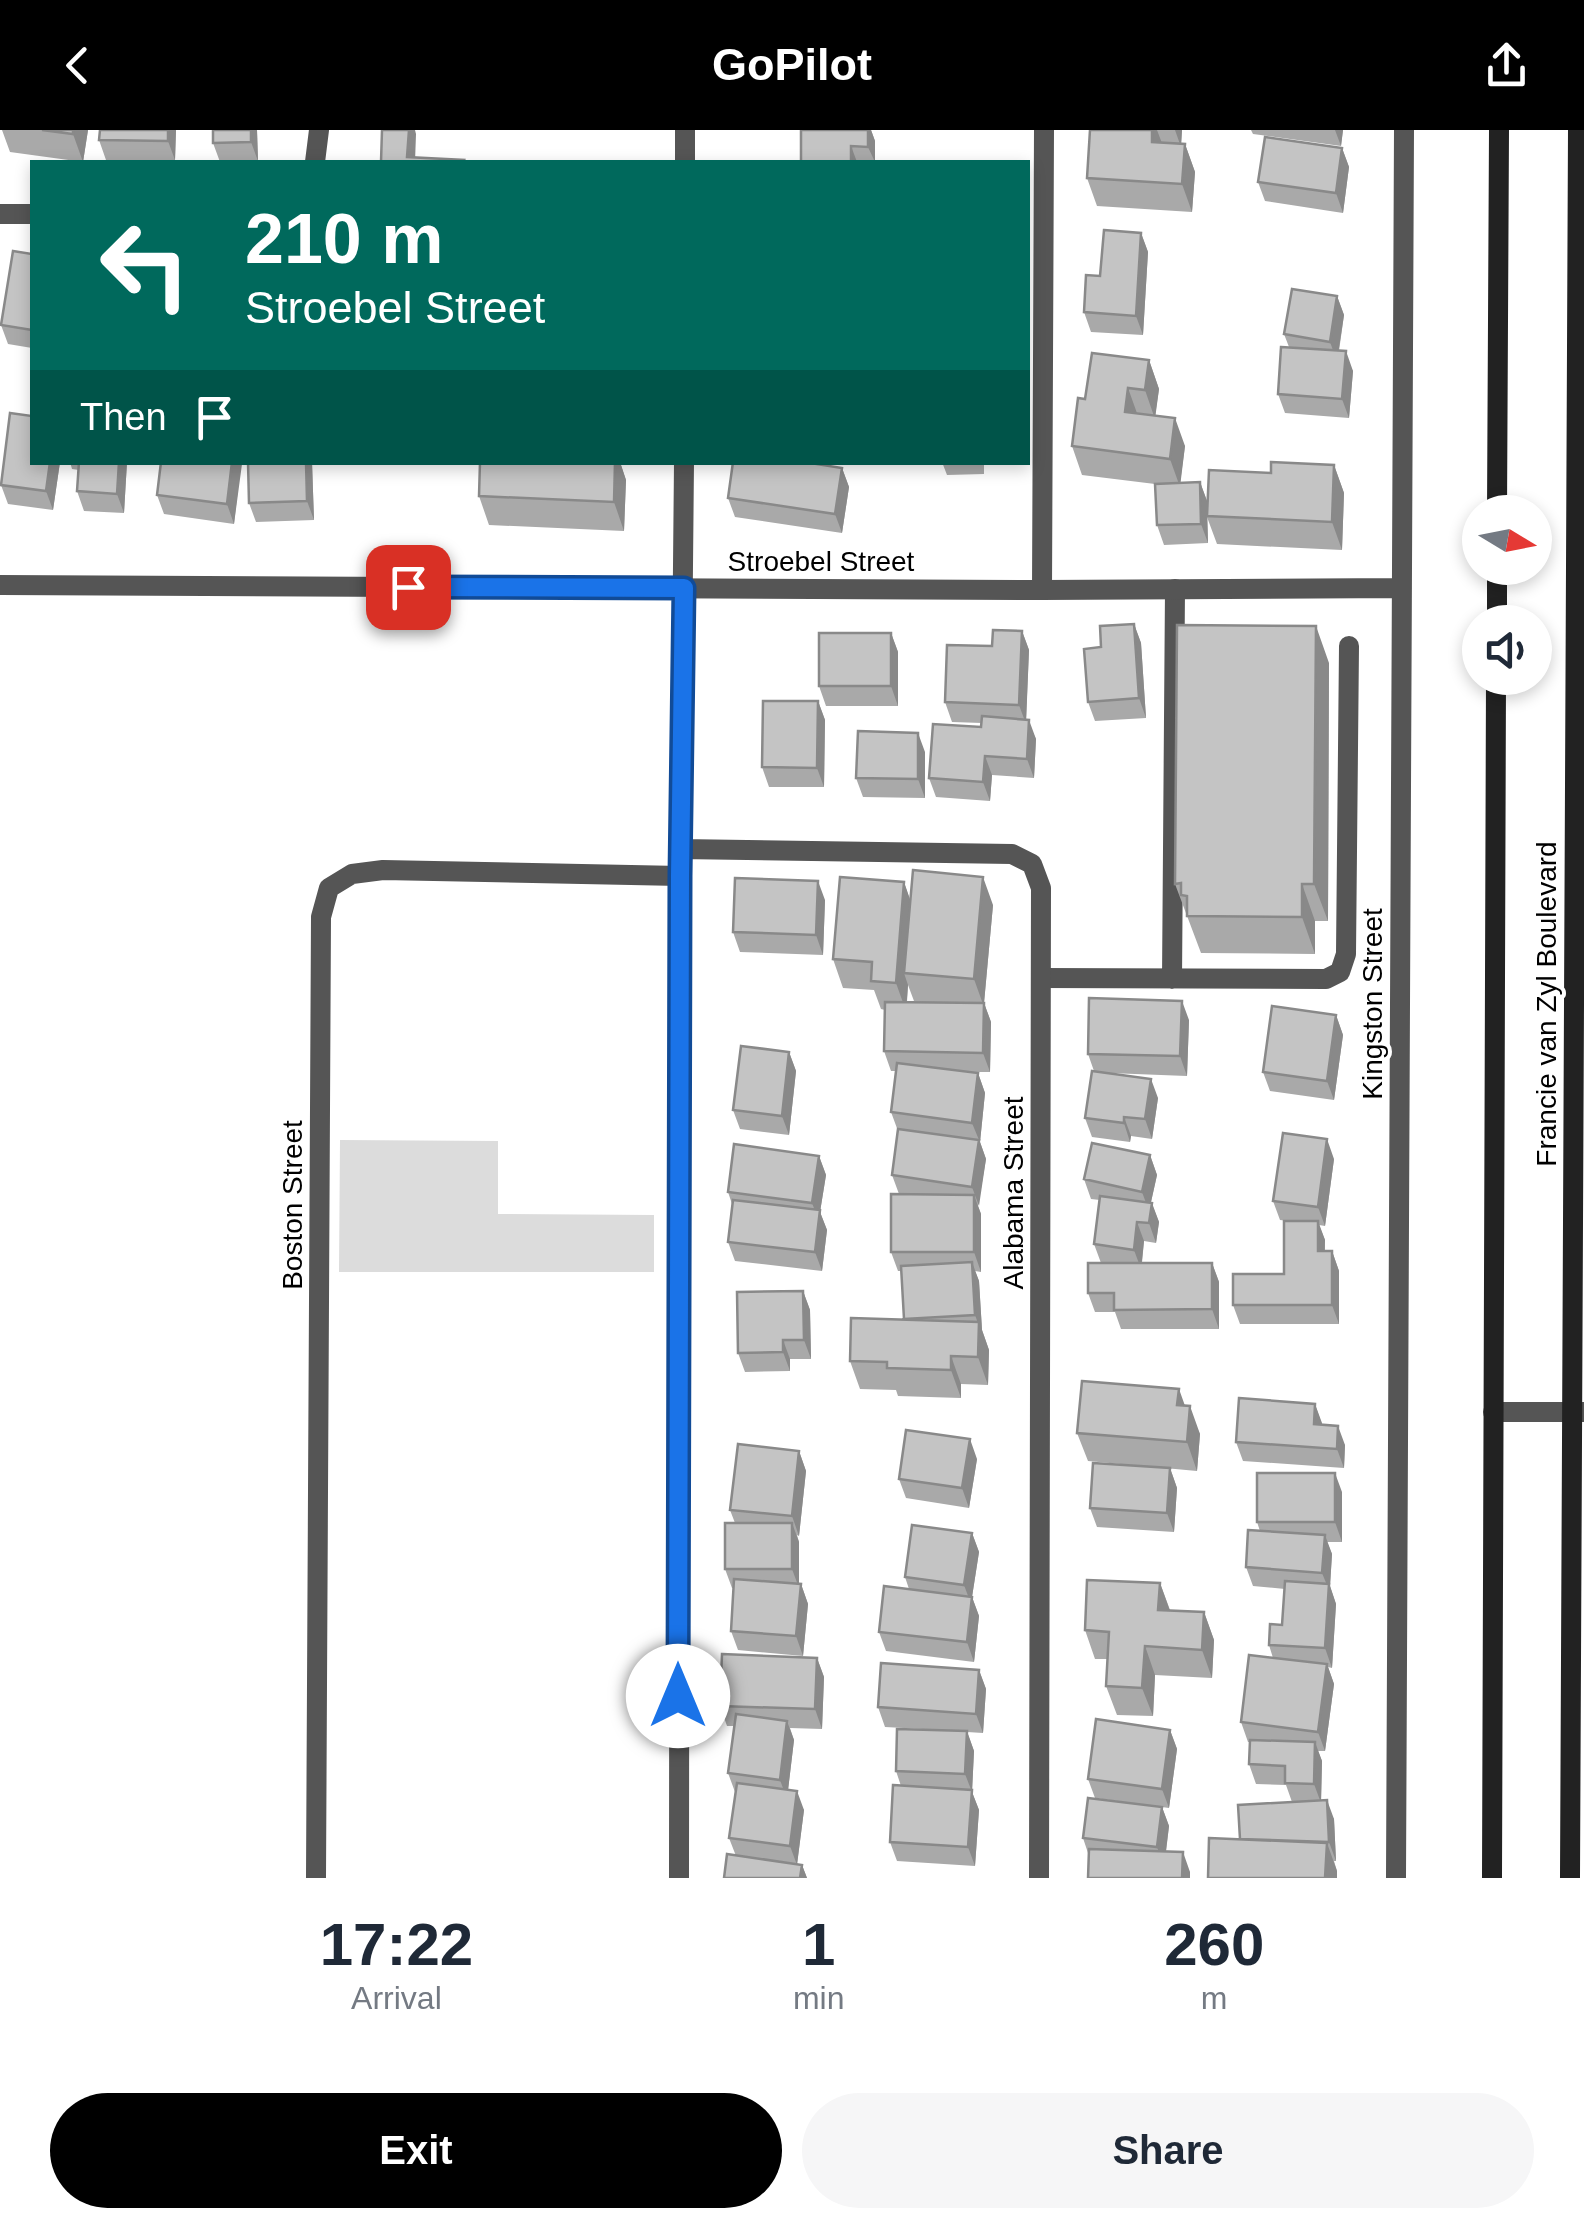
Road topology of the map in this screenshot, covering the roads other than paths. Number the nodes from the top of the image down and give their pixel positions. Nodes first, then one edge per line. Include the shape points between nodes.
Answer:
1 (319, 130) edge
2 (685, 130) edge
3 (1044, 130) edge
4 (1404, 130) edge
5 (1499, 130) edge
6 (1578, 130) edge
7 (315, 160) edge
8 (685, 160) edge
9 (0, 214) edge
10 (30, 214) edge
11 (1580, 430) edge
12 (684, 465) edge
13 (1497, 495) edge
14 (0, 585) edge
15 (684, 588) junction
16 (1175, 588) junction
17 (1402, 588) junction
18 (1042, 590) junction
19 (1349, 646) dead end
20 (1496, 695) edge
21 (680, 849) junction
22 (680, 876) junction
23 (1040, 978) junction
24 (1172, 979) junction
25 (1493, 1412) junction
26 (1578, 1412) edge
27 (316, 1878) edge
28 (679, 1878) edge
29 (1039, 1878) edge
30 (1396, 1878) edge
31 (1492, 1878) edge
32 (1570, 1878) edge

1 - 7 street
2 - 8 street
3 - 18 street
4 - 17 street, Kingston Street
5 - 13 main road
6 - 11 main road, Francie van Zyl Boulevard
9 - 10 street
11 - 26 main road, Francie van Zyl Boulevard
12 - 15 street
14 - 15 street, Stroebel Street
15 - 18 street, Stroebel Street
15 - 21 street
16 - 17 street, Stroebel Street
16 - 18 street, Stroebel Street
16 - 24 street
17 - 30 street, Kingston Street
19 - 24 street via 1345,963 1326,980
20 - 25 main road, Francie van Zyl Boulevard
21 - 22 street
21 - 23 street, Alabama Street via 1012,854 1032,864 1041,888
22 - 27 street, Boston Street via 384,870 352,874 329,888 321,917
22 - 28 street
23 - 24 street
23 - 29 street, Alabama Street
25 - 26 street
25 - 31 main road, Francie van Zyl Boulevard
26 - 32 main road, Francie van Zyl Boulevard

